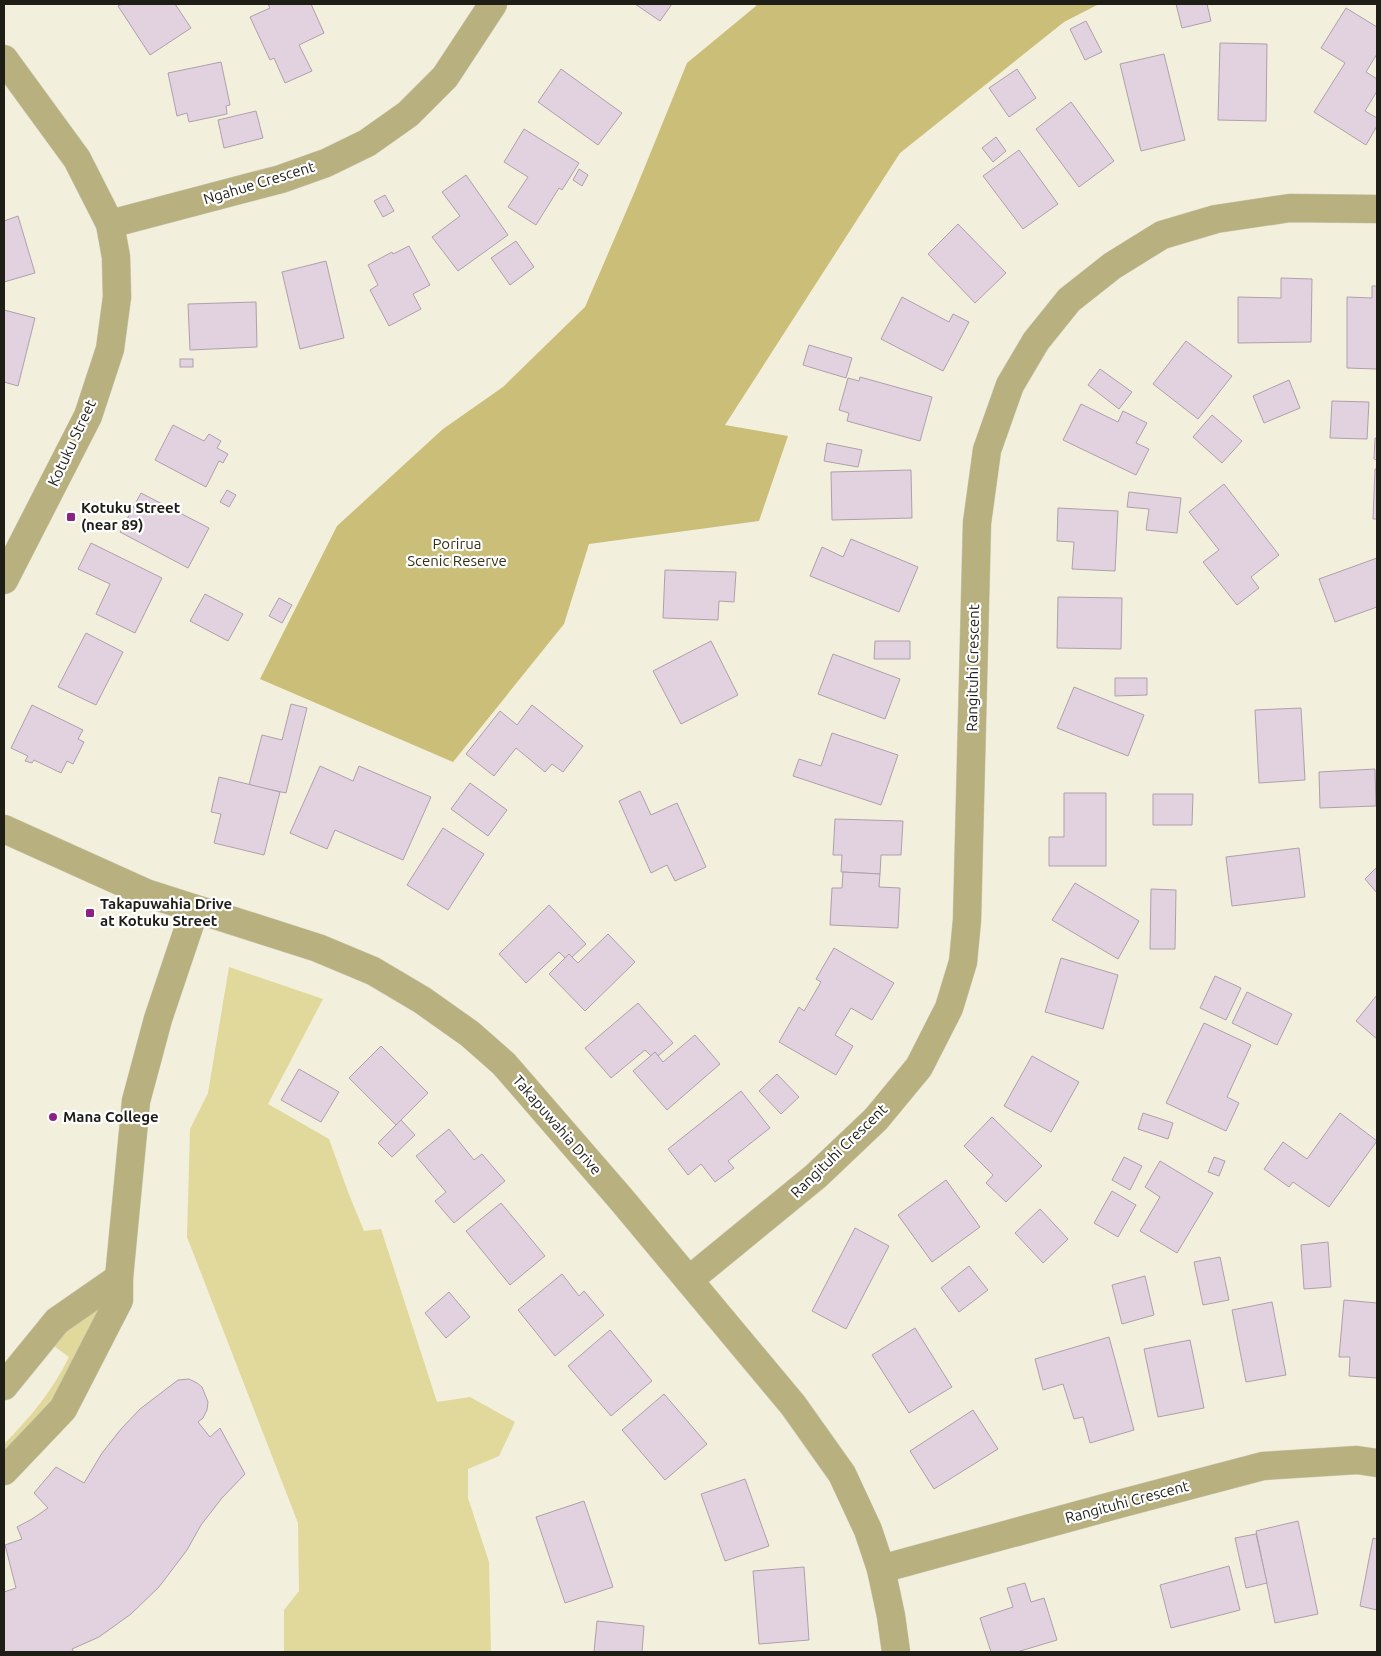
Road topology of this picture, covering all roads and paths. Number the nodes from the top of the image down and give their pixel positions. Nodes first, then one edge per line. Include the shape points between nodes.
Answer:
1 (493, 4) edge
2 (4, 58) edge
3 (1377, 209) edge
4 (110, 224) junction
5 (4, 580) edge
6 (8, 833) edge
7 (195, 909) junction
8 (119, 1278) junction
9 (689, 1280) junction
10 (4, 1386) edge
11 (1377, 1463) edge
12 (4, 1472) edge
13 (881, 1569) junction
14 (896, 1652) edge

1 - 4 street, Ngahue Crescent via 445,77 408,114 367,143 326,163 281,179
2 - 4 street, Kotuku Street via 77,159
3 - 9 street, Rangituhi Crescent via 1290,208 1216,219 1162,235 1112,266 1069,300 1036,340 1010,385 987,450 977,523 967,920 963,962 949,1008 919,1067 876,1119 816,1176
4 - 5 street, Kotuku Street via 116,257 117,297 110,349 88,416
6 - 7 street, Takapuwahia Drive via 146,893
7 - 8 street via 158,1019 136,1101
7 - 9 street, Takapuwahia Drive via 318,948 373,972 422,1000 470,1034 504,1064
8 - 10 street via 57,1321
8 - 12 street via 118,1300 63,1409
9 - 13 street, Takapuwahia Drive via 793,1405 842,1474 868,1530
11 - 13 street, Rangituhi Crescent via 1357,1460 1263,1466
13 - 14 street, Takapuwahia Drive

